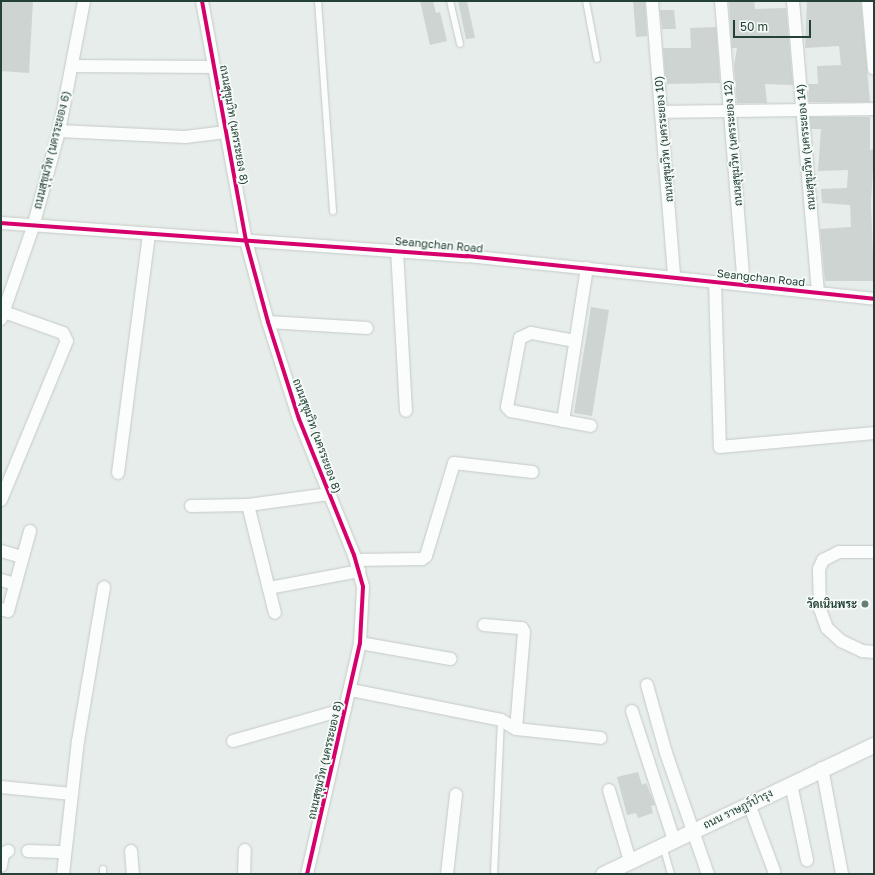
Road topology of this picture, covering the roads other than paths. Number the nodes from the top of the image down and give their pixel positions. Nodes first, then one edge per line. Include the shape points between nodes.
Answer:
1 (84, 1) edge
2 (202, 1) edge
3 (318, 1) edge
4 (450, 1) edge
5 (586, 1) edge
6 (652, 1) edge
7 (721, 1) edge
8 (793, 1) edge
9 (868, 1) edge
10 (460, 44) dead end
11 (597, 59) dead end
12 (72, 66) junction
13 (214, 67) junction
14 (874, 69) edge
15 (874, 109) edge
16 (730, 111) junction
17 (803, 111) junction
18 (662, 112) junction
19 (59, 131) junction
20 (226, 132) junction
21 (333, 211) dead end
22 (1, 223) edge
23 (33, 226) junction
24 (149, 234) junction
25 (246, 241) junction
26 (397, 250) junction
27 (587, 268) junction
28 (674, 277) junction
29 (715, 282) junction
30 (744, 285) junction
31 (818, 293) junction
32 (874, 299) edge
33 (2, 316) edge
34 (268, 322) junction
35 (367, 328) dead end
36 (575, 341) junction
37 (406, 411) dead end
38 (562, 420) junction
39 (591, 426) dead end
40 (874, 433) edge
41 (532, 472) dead end
42 (118, 473) dead end
43 (329, 494) junction
44 (1, 500) edge
45 (248, 505) junction
46 (191, 506) dead end
47 (30, 531) dead end
48 (1, 551) edge
49 (874, 552) edge
50 (22, 558) junction
51 (357, 565) junction
52 (1, 580) edge
53 (15, 584) junction
54 (104, 587) dead end
55 (269, 588) junction
56 (1, 609) edge
57 (275, 613) dead end
58 (484, 625) dead end
59 (360, 643) junction
60 (874, 652) edge
61 (450, 659) dead end
62 (648, 685) dead end
63 (351, 690) junction
64 (345, 709) junction
65 (632, 711) dead end
66 (501, 720) junction
67 (516, 729) junction
68 (601, 738) dead end
69 (233, 741) dead end
70 (874, 745) edge
71 (822, 768) junction
72 (792, 784) junction
73 (1, 787) edge
74 (609, 790) dead end
75 (72, 794) junction
76 (456, 795) dead end
77 (749, 804) junction
78 (694, 830) junction
79 (669, 843) junction
80 (245, 850) dead end
81 (8, 851) dead end
82 (28, 851) dead end
83 (131, 851) dead end
84 (65, 852) junction
85 (807, 860) dead end
86 (630, 861) junction
87 (1, 866) edge
88 (774, 870) dead end
89 (63, 874) edge
90 (133, 874) edge
91 (244, 874) edge
92 (307, 874) edge
93 (447, 874) edge
94 (494, 874) edge
95 (604, 874) edge
96 (671, 874) edge
97 (708, 874) edge
98 (842, 874) edge

1 - 12 street, ถนนสุขุมวิท (นครระยอง 6)
2 - 13 street, ถนนสุขุมวิท (นครระยอง 8)
3 - 21 lane
4 - 10 lane
5 - 11 lane
6 - 18 street, ถนนสุขุมวิท (นครระยอง 10)
7 - 16 street, ถนนสุขุมวิท (นครระยอง 12)
8 - 17 street, ถนนสุขุมวิท (นครระยอง 14)
9 - 14 street
12 - 13 street
12 - 19 street, ถนนสุขุมวิท (นครระยอง 6)
13 - 20 street, ถนนสุขุมวิท (นครระยอง 8)
15 - 17 street
16 - 17 street
16 - 18 street
16 - 30 street, ถนนสุขุมวิท (นครระยอง 12)
17 - 31 street, ถนนสุขุมวิท (นครระยอง 14)
18 - 28 street, ถนนสุขุมวิท (นครระยอง 10)
19 - 20 street via 185,137
19 - 23 street, ถนนสุขุมวิท (นครระยอง 6)
20 - 25 street, ถนนสุขุมวิท (นครระยอง 8)
22 - 23 street, Seangchan Road
23 - 24 street, Seangchan Road
23 - 33 street, ถนนสุขุมวิท (นครระยอง 6)
24 - 25 street, Seangchan Road
24 - 42 street
25 - 26 street, Seangchan Road
25 - 34 street, ถนนสุขุมวิท (นครระยอง 8)
26 - 27 street, Seangchan Road
26 - 37 street
27 - 28 street, Seangchan Road
27 - 36 street
28 - 29 street, Seangchan Road
29 - 30 street, Seangchan Road
29 - 40 street via 720,447
30 - 31 street, Seangchan Road
31 - 32 street, Seangchan Road
33 - 44 street via 63,334 67,341
34 - 35 street
34 - 43 street, ถนนสุขุมวิท (นครระยอง 8) via 299,420
36 - 38 street
36 - 38 street via 531,333 520,338 506,400 511,411
38 - 39 street
41 - 51 street via 454,463 426,556 422,559
43 - 45 street
43 - 51 street, ถนนสุขุมวิท (นครระยอง 8)
45 - 46 street
45 - 55 street
47 - 50 street
48 - 50 street
49 - 60 street via 840,552 823,560 819,569 820,609 827,628 841,641 862,651
50 - 53 street
51 - 55 street
51 - 59 street, ถนนสุขุมวิท (นครระยอง 8) via 363,601
52 - 53 street
53 - 56 street via 8,611
54 - 75 street
55 - 57 street
58 - 67 street via 522,628 524,632
59 - 61 street
59 - 63 street, ถนนสุขุมวิท (นครระยอง 8)
62 - 78 street via 662,740
63 - 64 street, ถนนสุขุมวิท (นครระยอง 8)
63 - 66 street
64 - 69 street
64 - 92 street, ถนนสุขุมวิท (นครระยอง 8)
65 - 79 street
66 - 67 street
66 - 94 lane
67 - 68 street
70 - 71 street, ถนน ราษฎร์บำรุง
71 - 72 street, ถนน ราษฎร์บำรุง
71 - 98 street
72 - 77 street, ถนน ราษฎร์บำรุง
72 - 85 street
73 - 75 street
74 - 86 street
75 - 84 street
76 - 93 street
77 - 78 street, ถนน ราษฎร์บำรุง
77 - 88 street
78 - 79 street, ถนน ราษฎร์บำรุง
78 - 97 street
79 - 86 street, ถนน ราษฎร์บำรุง
79 - 96 lane
80 - 91 street
81 - 87 street via 3,854
82 - 84 street
83 - 90 street
84 - 89 street
86 - 95 street, ถนน ราษฎร์บำรุง

